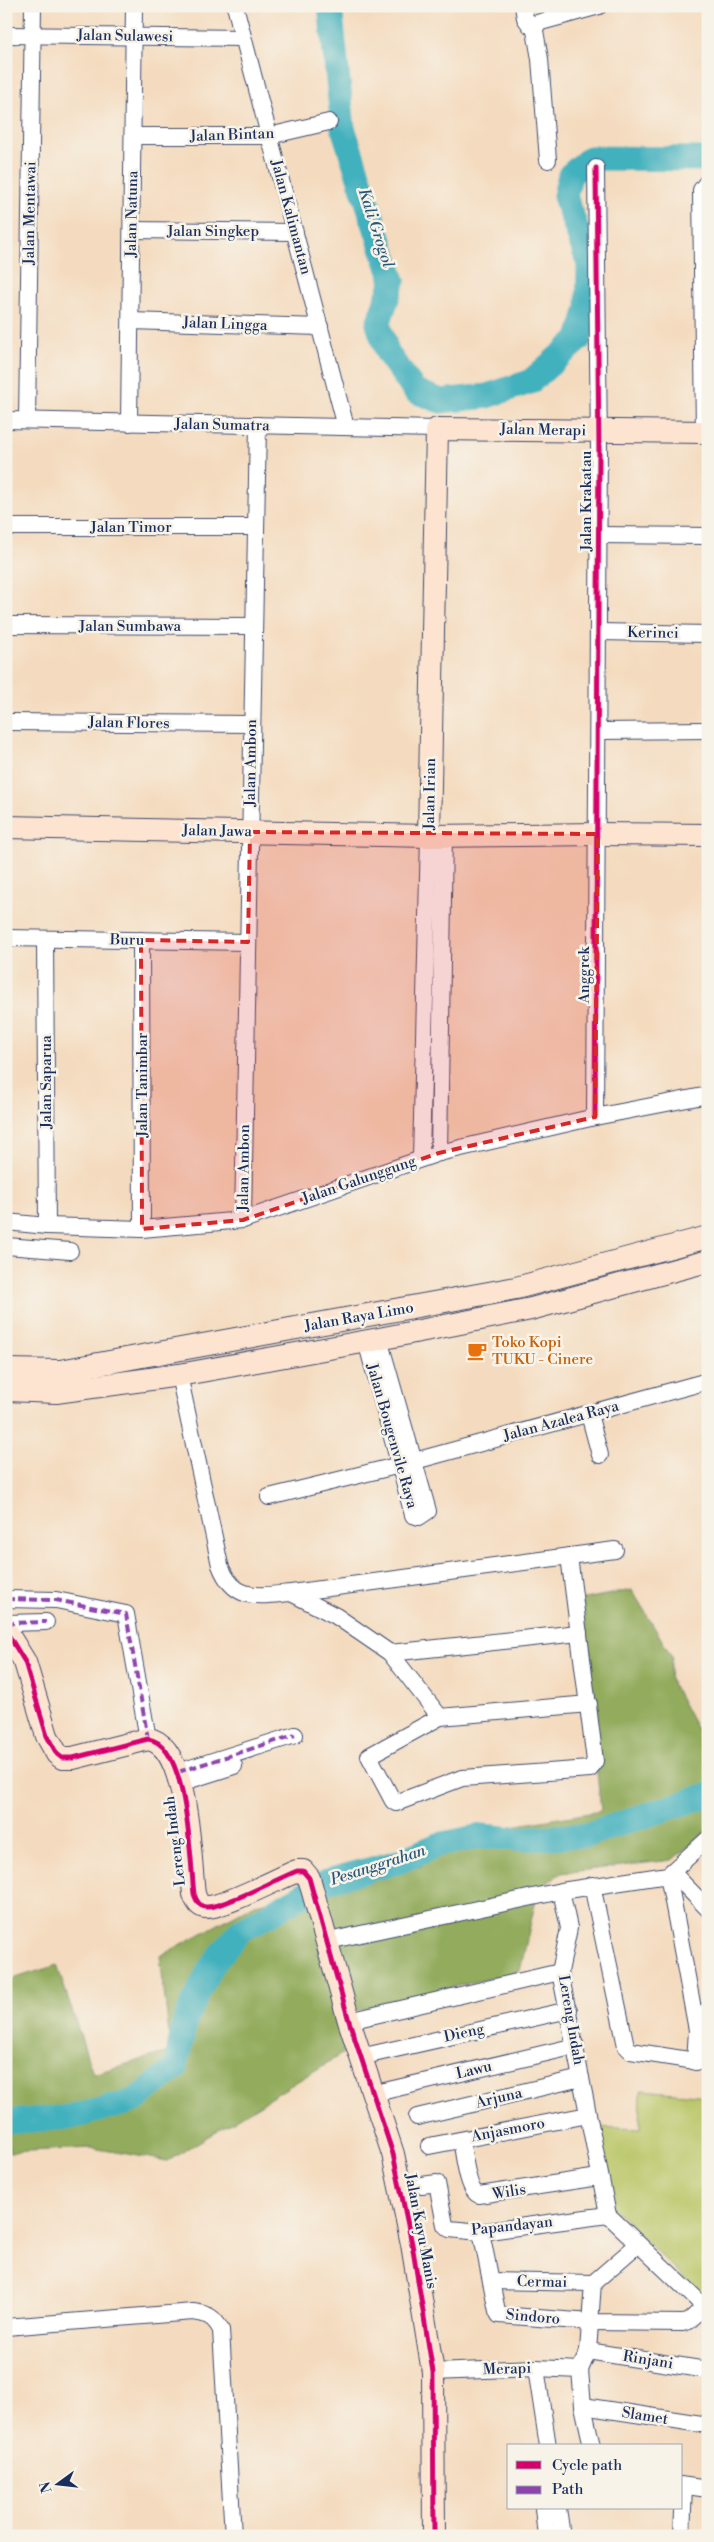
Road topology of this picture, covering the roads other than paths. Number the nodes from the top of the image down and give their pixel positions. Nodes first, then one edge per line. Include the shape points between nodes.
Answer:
1 (33, 6) edge
2 (134, 6) edge
3 (235, 6) edge
4 (524, 6) edge
5 (597, 7) edge
6 (534, 25) junction
7 (6, 35) edge
8 (33, 35) junction
9 (134, 36) junction
10 (243, 38) junction
11 (329, 122) dead end
12 (133, 136) junction
13 (270, 136) junction
14 (548, 160) dead end
15 (596, 168) dead end
16 (706, 183) edge
17 (132, 230) junction
18 (295, 232) junction
19 (705, 269) edge
20 (131, 321) junction
21 (320, 327) junction
22 (6, 420) edge
23 (27, 420) junction
24 (130, 423) junction
25 (258, 426) junction
26 (346, 428) junction
27 (443, 429) junction
28 (599, 431) junction
29 (706, 432) edge
30 (6, 527) edge
31 (256, 527) junction
32 (598, 535) junction
33 (708, 536) edge
34 (6, 625) edge
35 (254, 626) junction
36 (599, 632) junction
37 (708, 634) edge
38 (6, 722) edge
39 (252, 724) junction
40 (708, 730) edge
41 (599, 731) junction
42 (6, 827) edge
43 (250, 832) junction
44 (598, 834) junction
45 (437, 835) junction
46 (708, 835) edge
47 (6, 938) edge
48 (45, 938) junction
49 (141, 940) junction
50 (248, 942) junction
51 (708, 1095) edge
52 (595, 1117) junction
53 (439, 1153) junction
54 (421, 1158) junction
55 (243, 1220) junction
56 (6, 1222) edge
57 (47, 1226) junction
58 (142, 1229) junction
59 (708, 1237) edge
60 (6, 1246) edge
61 (70, 1251) dead end
62 (708, 1261) edge
63 (373, 1340) junction
64 (6, 1370) edge
65 (179, 1375) junction
66 (708, 1381) edge
67 (6, 1390) edge
68 (589, 1414) junction
69 (600, 1455) dead end
70 (408, 1463) junction
71 (269, 1497) dead end
72 (615, 1550) dead end
73 (569, 1556) junction
74 (291, 1592) junction
75 (6, 1599) edge
76 (46, 1622) dead end
77 (6, 1623) edge
78 (6, 1631) edge
79 (579, 1633) junction
80 (390, 1654) junction
81 (589, 1704) junction
82 (440, 1717) junction
83 (148, 1739) junction
84 (294, 1741) dead end
85 (180, 1777) junction
86 (708, 1839) edge
87 (670, 1874) junction
88 (592, 1885) junction
89 (561, 1891) junction
90 (708, 1909) edge
91 (328, 1941) junction
92 (560, 1972) junction
93 (708, 2009) edge
94 (569, 2010) junction
95 (349, 2021) junction
96 (697, 2030) junction
97 (576, 2046) junction
98 (360, 2057) junction
99 (701, 2062) edge
100 (581, 2078) junction
101 (372, 2094) junction
102 (588, 2115) junction
103 (418, 2117) dead end
104 (461, 2140) junction
105 (429, 2146) dead end
106 (599, 2178) junction
107 (422, 2185) dead end
108 (608, 2215) junction
109 (481, 2232) junction
110 (637, 2245) junction
111 (491, 2281) junction
112 (593, 2283) junction
113 (706, 2308) edge
114 (592, 2322) junction
115 (6, 2327) edge
116 (588, 2351) junction
117 (708, 2367) edge
118 (536, 2368) junction
119 (580, 2370) junction
120 (433, 2372) junction
121 (583, 2406) junction
122 (708, 2425) edge
123 (548, 2444) edge
124 (592, 2444) edge
125 (682, 2485) edge
126 (708, 2489) edge
127 (543, 2510) edge
128 (558, 2510) edge
129 (233, 2536) edge
130 (434, 2536) edge
131 (546, 2536) edge
132 (562, 2536) edge
133 (682, 2536) edge

1 - 8 street, Jalan Mentawai
2 - 9 street, Jalan Natuna
3 - 10 street, Jalan Kalimantan
4 - 6 street via 527,23
5 - 6 street
6 - 14 street
7 - 8 street, Jalan Sulawesi
8 - 9 street, Jalan Sulawesi
8 - 23 street, Jalan Mentawai
9 - 10 street, Jalan Sulawesi
9 - 12 street, Jalan Natuna
10 - 13 street, Jalan Kalimantan
11 - 13 street, Jalan Bintan
12 - 13 street, Jalan Bintan
12 - 17 street, Jalan Natuna
13 - 18 street, Jalan Kalimantan
15 - 28 street, Jalan Krakatau
16 - 19 street via 701,190
17 - 18 street, Jalan Singkep
17 - 20 street, Jalan Natuna
18 - 21 street, Jalan Kalimantan
19 - 29 street
20 - 21 street, Jalan Lingga
20 - 24 street, Jalan Natuna
21 - 26 street, Jalan Kalimantan
22 - 23 street, Jalan Sumatra
23 - 24 street, Jalan Sumatra
24 - 25 street, Jalan Sumatra
25 - 26 street, Jalan Sumatra
25 - 31 street, Jalan Ambon
26 - 27 street, Jalan Sumatra
27 - 28 street, Jalan Merapi
27 - 45 street, Jalan Irian
28 - 29 street, Jalan Merapi
28 - 32 street, Jalan Krakatau
30 - 31 street, Jalan Timor
31 - 35 street, Jalan Ambon
32 - 33 street
32 - 36 street, Jalan Krakatau
34 - 35 street, Jalan Sumbawa
35 - 39 street, Jalan Ambon
36 - 37 street, Kerinci
36 - 41 street, Jalan Krakatau
38 - 39 street, Jalan Flores
39 - 43 street, Jalan Ambon
40 - 41 street
41 - 44 street, Jalan Krakatau
42 - 43 street, Jalan Jawa
43 - 45 street, Jalan Jawa
43 - 50 street, Jalan Ambon
44 - 45 street, Jalan Jawa
44 - 46 street, Jalan Jawa
44 - 52 street, Anggrek
45 - 53 street, Jalan Irian
45 - 54 street, Jalan Irian
47 - 48 street, Buru
48 - 49 street, Buru
48 - 57 street, Jalan Saparua
49 - 50 street, Buru
49 - 58 street, Jalan Tanimbar
50 - 55 street, Jalan Ambon
51 - 52 street, Jalan Galunggung
52 - 53 street, Jalan Galunggung
53 - 54 street, Jalan Galunggung
54 - 55 street, Jalan Galunggung
55 - 58 street, Jalan Galunggung
56 - 57 street, Jalan Galunggung
57 - 58 street, Jalan Galunggung
59 - 64 street, Jalan Raya Limo via 516,1288 60,1371
60 - 61 street
62 - 63 street, Jalan Raya Limo via 532,1309
63 - 65 street, Jalan Raya Limo
63 - 70 street, Jalan Bougenvile Raya
65 - 67 street, Jalan Raya Limo via 56,1392
65 - 74 street via 223,1572 232,1586 246,1594 263,1596
66 - 68 street, Jalan Azalea Raya
68 - 69 street
68 - 70 street, Jalan Azalea Raya
70 - 71 street, Jalan Azalea Raya
72 - 73 street
73 - 74 street
73 - 79 street
74 - 80 street via 336,1616
75 - 83 street via 56,1600 126,1614
76 - 77 street
78 - 83 street via 25,1662 47,1736 62,1758
79 - 80 street
79 - 81 street
80 - 82 street
81 - 82 street
81 - 82 street via 596,1761 590,1769 462,1778 396,1803 369,1756
83 - 85 street, Lereng Indah via 160,1743
84 - 85 street
85 - 91 street, Lereng Indah via 194,1894 200,1905 219,1905 303,1871 309,1878
86 - 87 street
87 - 88 street
87 - 90 street
87 - 96 street
88 - 89 street
88 - 99 street via 626,2046 631,2051
89 - 91 street
89 - 92 street, Lereng Indah via 569,1928
91 - 95 street, Jalan Kayu Manis
92 - 94 street, Lereng Indah
92 - 95 street
93 - 96 street
94 - 97 street, Lereng Indah
94 - 98 street, Dieng
95 - 98 street, Jalan Kayu Manis
96 - 99 street
97 - 100 street, Lereng Indah
97 - 101 street, Lawu
98 - 101 street, Jalan Kayu Manis
100 - 102 street, Lereng Indah
100 - 103 street, Arjuna
101 - 120 street, Jalan Kayu Manis via 393,2154
102 - 104 street, Anjasmoro
102 - 106 street, Lereng Indah
104 - 105 street, Anjasmoro
104 - 106 street, Wilis via 470,2184 479,2196
106 - 108 street, Lereng Indah
107 - 109 street, Papandayan via 438,2183 445,2225 449,2229
108 - 109 street, Papandayan
108 - 110 street
109 - 111 street, Sindoro
110 - 112 street
110 - 113 street
111 - 112 street, Cermai
111 - 114 street, Sindoro via 499,2315
112 - 114 street
113 - 114 street via 686,2323
114 - 116 street
115 - 129 street via 193,2312 206,2313 216,2319 221,2330
116 - 117 street, Rinjani via 700,2369
116 - 119 street
118 - 119 street, Merapi
118 - 120 street, Merapi
118 - 123 street
119 - 121 street
120 - 130 street, Jalan Kayu Manis
121 - 122 street, Slamet
121 - 124 street
125 - 126 street
125 - 133 street
127 - 131 street
128 - 132 street

